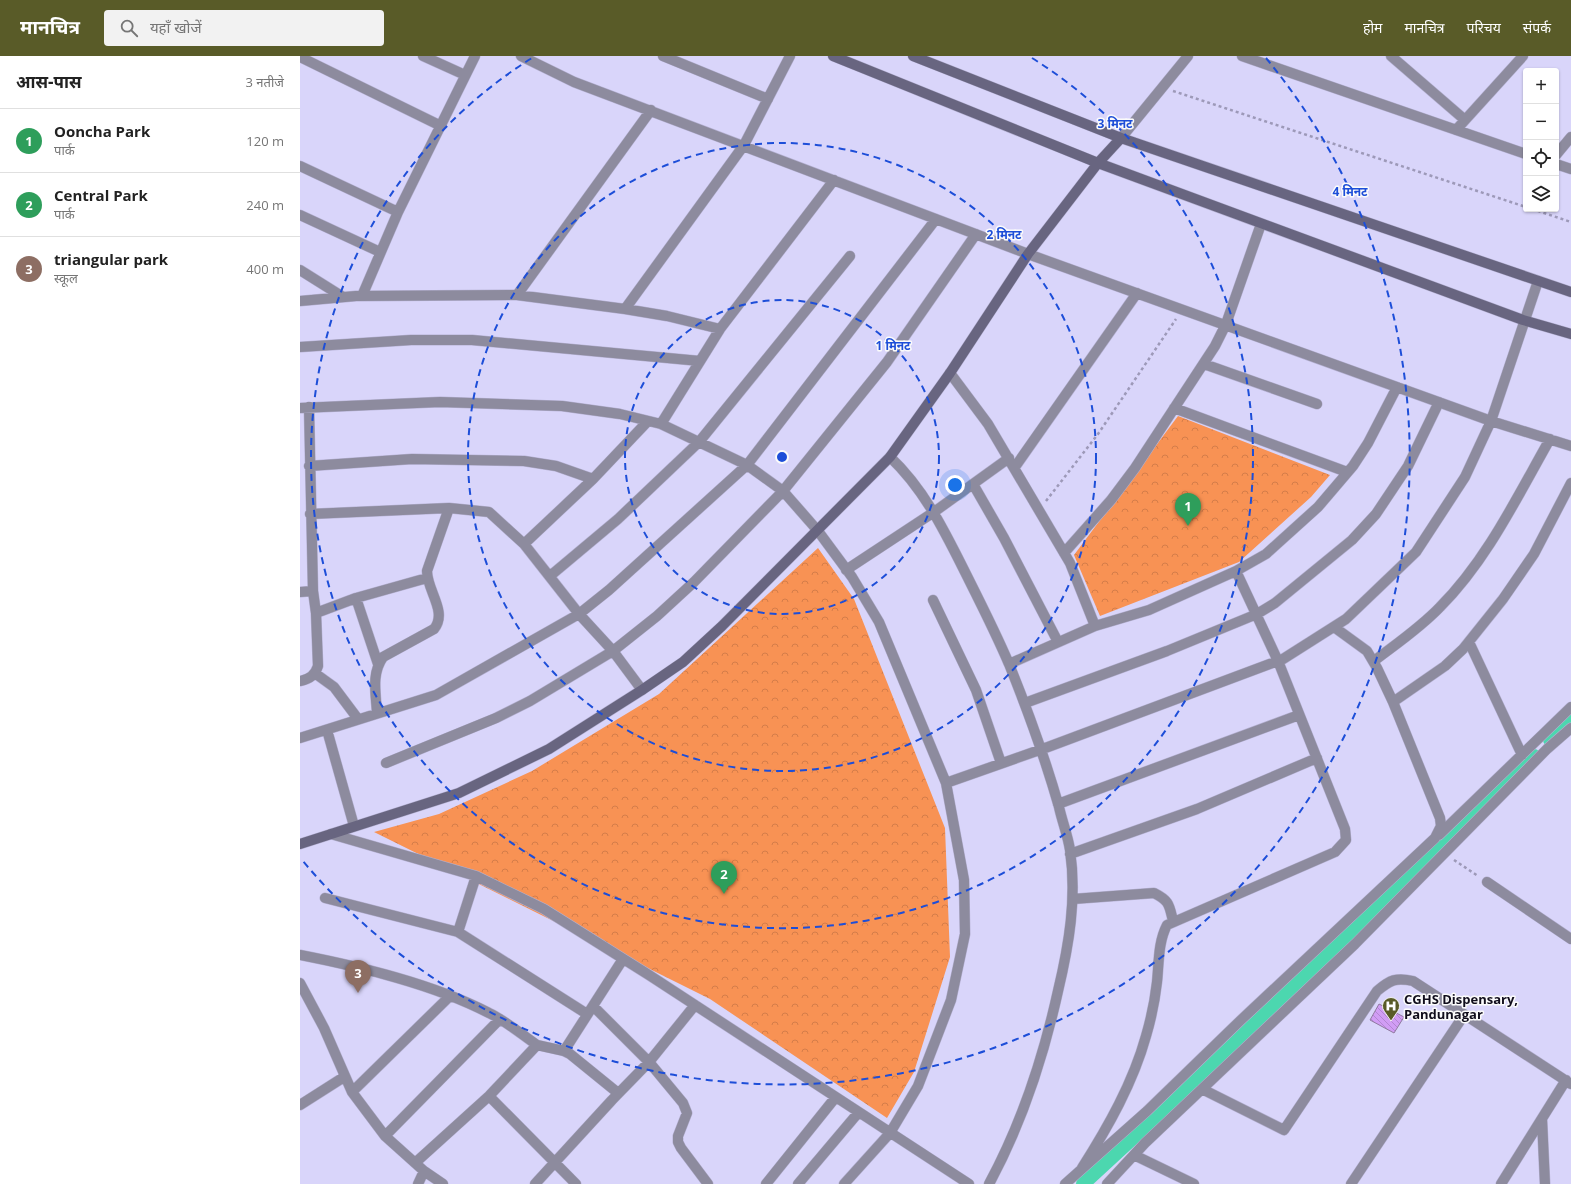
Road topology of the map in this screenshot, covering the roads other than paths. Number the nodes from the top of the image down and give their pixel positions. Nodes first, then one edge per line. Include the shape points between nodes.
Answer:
1 (423, 56) edge
2 (474, 56) edge
3 (521, 56) edge
4 (663, 56) edge
5 (790, 56) edge
6 (833, 56) edge
7 (913, 56) edge
8 (1188, 56) edge
9 (1242, 56) edge
10 (1391, 56) edge
11 (1522, 56) edge
12 (300, 57) edge
13 (465, 75) junction
14 (768, 99) junction
15 (651, 110) junction
16 (1465, 120) junction
17 (439, 125) junction
18 (1456, 130) junction
19 (1571, 137) edge
20 (1121, 138) junction
21 (744, 146) junction
22 (1559, 151) edge
23 (1523, 153) edge
24 (1098, 163) junction
25 (1559, 165) edge
26 (300, 166) edge
27 (1571, 169) edge
28 (834, 180) junction
29 (398, 212) junction
30 (300, 215) edge
31 (936, 219) junction
32 (1261, 224) junction
33 (976, 234) junction
34 (380, 252) junction
35 (1028, 254) junction
36 (850, 256) dead end
37 (300, 270) edge
38 (1538, 282) junction
39 (1571, 292) edge
40 (1136, 293) junction
41 (517, 295) junction
42 (362, 296) junction
43 (342, 297) junction
44 (300, 301) edge
45 (625, 309) junction
46 (1523, 320) junction
47 (1226, 324) junction
48 (720, 329) junction
49 (1571, 334) edge
50 (300, 347) edge
51 (700, 361) junction
52 (1204, 364) junction
53 (950, 373) junction
54 (1397, 386) junction
55 (1439, 402) junction
56 (1317, 404) dead end
57 (304, 408) edge
58 (1174, 408) junction
59 (648, 421) junction
60 (1491, 421) junction
61 (661, 424) junction
62 (1550, 439) junction
63 (699, 442) junction
64 (1571, 446) edge
65 (890, 457) junction
66 (1009, 458) junction
67 (747, 465) junction
68 (309, 466) junction
69 (1014, 468) junction
70 (1347, 472) junction
71 (593, 479) junction
72 (973, 484) junction
73 (1571, 484) edge
74 (783, 491) junction
75 (449, 508) junction
76 (934, 512) junction
77 (310, 514) junction
78 (818, 531) junction
79 (524, 544) junction
80 (1064, 553) junction
81 (846, 570) junction
82 (1236, 571) junction
83 (550, 576) junction
84 (427, 578) junction
85 (313, 591) junction
86 (300, 592) edge
87 (356, 598) junction
88 (933, 600) dead end
89 (316, 613) junction
90 (579, 614) junction
91 (1257, 614) junction
92 (1096, 626) junction
93 (1334, 627) junction
94 (1058, 642) junction
95 (1469, 642) junction
96 (613, 651) junction
97 (1278, 660) junction
98 (1374, 661) junction
99 (378, 664) junction
100 (1009, 664) junction
101 (316, 674) junction
102 (300, 681) edge
103 (642, 690) junction
104 (1393, 702) junction
105 (1025, 703) junction
106 (1571, 707) edge
107 (377, 714) junction
108 (1299, 715) junction
109 (358, 720) junction
110 (1571, 728) edge
111 (327, 730) junction
112 (300, 738) edge
113 (1042, 749) junction
114 (1522, 755) junction
115 (1317, 758) junction
116 (386, 763) dead end
117 (1001, 763) junction
118 (946, 782) junction
119 (1058, 804) junction
120 (354, 826) junction
121 (331, 834) junction
122 (1435, 838) junction
123 (300, 844) edge
124 (1070, 854) junction
125 (476, 876) junction
126 (1486, 882) road end
127 (325, 898) dead end
128 (1073, 899) junction
129 (1173, 921) junction
130 (458, 932) junction
131 (1571, 939) edge
132 (300, 955) edge
133 (623, 959) junction
134 (300, 983) edge
135 (450, 996) junction
136 (695, 1006) junction
137 (590, 1010) junction
138 (1464, 1015) junction
139 (500, 1019) junction
140 (537, 1045) junction
141 (564, 1051) junction
142 (649, 1062) junction
143 (344, 1077) junction
144 (1568, 1082) edge
145 (1202, 1089) junction
146 (352, 1092) junction
147 (618, 1093) junction
148 (489, 1096) junction
149 (835, 1098) junction
150 (300, 1105) edge
151 (858, 1113) junction
152 (1542, 1119) junction
153 (890, 1133) junction
154 (385, 1136) junction
155 (1134, 1155) junction
156 (554, 1162) junction
157 (415, 1163) junction
158 (1082, 1168) junction
159 (424, 1171) junction
160 (418, 1184) edge
161 (442, 1184) edge
162 (535, 1184) edge
163 (576, 1184) edge
164 (708, 1184) edge
165 (766, 1184) edge
166 (798, 1184) edge
167 (844, 1184) edge
168 (969, 1184) edge
169 (989, 1184) edge
170 (1065, 1184) edge
171 (1107, 1184) edge
172 (1194, 1184) edge
173 (1351, 1184) edge
174 (1502, 1184) edge
175 (1544, 1184) edge

1 - 13 street
2 - 13 street
3 - 15 street via 574,82
4 - 14 street
5 - 14 street
6 - 24 street
7 - 20 street
8 - 20 street
9 - 18 street
10 - 16 street
11 - 16 street
12 - 17 street
13 - 17 street
14 - 21 street
15 - 21 street
15 - 41 street
16 - 18 street
17 - 29 street
18 - 23 street
19 - 22 street
20 - 24 street
20 - 38 street
21 - 28 street
21 - 45 street
24 - 32 street
24 - 35 street
25 - 27 street
26 - 29 street
28 - 31 street
28 - 48 street
29 - 34 street
30 - 34 street
31 - 33 street
31 - 67 street
32 - 46 street
32 - 47 street
33 - 35 street
33 - 74 street via 887,362
34 - 42 street
35 - 40 street
35 - 53 street
36 - 63 street
37 - 43 street
38 - 39 street
38 - 46 street
40 - 47 street
40 - 69 street
41 - 42 street
41 - 45 street
42 - 43 street
43 - 44 street
45 - 48 street
46 - 49 street
46 - 60 street
47 - 52 street
47 - 54 street
48 - 51 street
50 - 51 street via 411,340 472,340
51 - 61 street
52 - 56 street
52 - 58 street
53 - 65 street
53 - 66 street via 988,424
54 - 55 street
54 - 70 street via 1368,443
55 - 60 street
55 - 91 street via 1408,466 1376,514 1352,540 1275,603
57 - 59 street via 440,402 554,405 620,414
57 - 68 street
58 - 70 street
58 - 80 street via 1115,495
59 - 61 street
59 - 71 street
60 - 62 street
60 - 93 street via 1465,477 1416,552 1346,619
61 - 63 street
62 - 64 street
62 - 98 street via 1481,558 1441,607
63 - 67 street
63 - 83 street via 618,520
65 - 76 street via 905,471
65 - 78 street
66 - 69 street
66 - 72 street
67 - 74 street
67 - 90 street
68 - 71 street via 461,458 524,461 556,466
68 - 77 street
69 - 80 street
70 - 82 street via 1318,507 1290,534 1266,554
71 - 79 street
72 - 76 street
72 - 94 street
73 - 95 street via 1534,554
74 - 78 street
74 - 96 street via 694,582
75 - 77 street
75 - 79 street via 489,512
75 - 84 street via 427,571
76 - 81 street
76 - 100 street via 993,627
77 - 85 street
78 - 81 street
78 - 103 street via 683,662
79 - 83 street
80 - 92 street
81 - 118 street via 879,622
82 - 91 street
82 - 92 street via 1149,610
83 - 90 street
84 - 87 street
84 - 99 street via 440,615 437,626 383,657
85 - 86 street
85 - 89 street
87 - 89 street
87 - 99 street
88 - 117 street via 976,690
89 - 101 street
90 - 96 street
90 - 107 street via 436,695
91 - 97 street
91 - 105 street via 1167,651
92 - 94 street
93 - 97 street
93 - 98 street via 1367,651
94 - 100 street
95 - 104 street via 1445,666
95 - 114 street
96 - 103 street
96 - 116 street via 530,701 496,718
97 - 108 street
97 - 113 street
98 - 104 street
99 - 107 street via 375,673
100 - 105 street
101 - 102 street
101 - 109 street via 334,687
103 - 120 street via 549,749 459,793
104 - 122 street via 1440,818 1441,826
105 - 113 street
106 - 114 street
107 - 109 street
108 - 115 street
108 - 119 street
109 - 111 street
110 - 145 street via 1546,749 1355,944
111 - 112 street
111 - 120 street
113 - 117 street
113 - 119 street
114 - 122 street
115 - 124 street via 1197,809
115 - 129 street via 1345,829 1346,840 1341,846 1335,852
117 - 118 street
118 - 153 street via 964,880 965,934 950,1000 918,1086
119 - 124 street
120 - 121 street
121 - 123 street
121 - 125 street
122 - 158 street via 1147,1111
124 - 128 street
125 - 130 street
125 - 133 street via 544,909
126 - 131 street
127 - 130 street
128 - 129 street via 1154,893 1169,904
128 - 169 street via 1066,955 1046,1046 1026,1104
129 - 158 street via 1164,931 1157,984 1146,1036 1132,1075 1099,1142
130 - 137 street
132 - 135 street via 356,966
133 - 136 street
133 - 137 street
134 - 143 street via 324,1028
135 - 139 street
135 - 146 street
136 - 142 street
136 - 149 street
137 - 141 street
137 - 142 street
138 - 144 street
138 - 145 street via 1413,981 1400,978 1387,982 1377,991 1284,1130
138 - 173 street
139 - 140 street
139 - 154 street
140 - 141 street
140 - 148 street
141 - 147 street
142 - 147 street
142 - 164 street via 686,1108 678,1142
143 - 146 street
143 - 150 street
144 - 152 street
145 - 155 street
146 - 154 street
147 - 156 street
148 - 156 street
148 - 157 street
149 - 151 street
149 - 165 street
151 - 153 street
151 - 166 street
152 - 174 street
152 - 175 street
153 - 167 street
153 - 168 street
154 - 157 street
155 - 171 street
155 - 172 street
156 - 162 street
156 - 163 street
157 - 159 street
158 - 170 street
159 - 160 street
159 - 161 street

